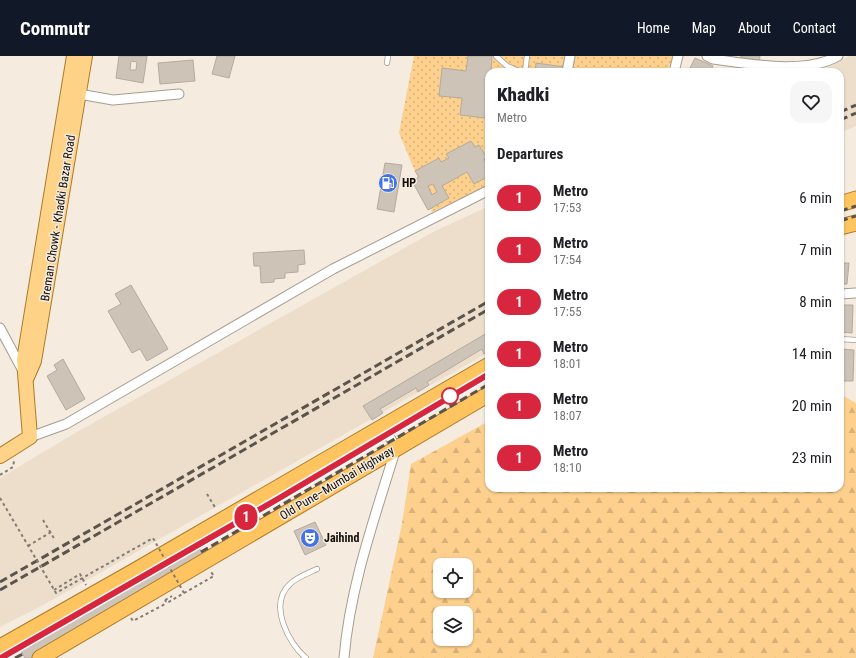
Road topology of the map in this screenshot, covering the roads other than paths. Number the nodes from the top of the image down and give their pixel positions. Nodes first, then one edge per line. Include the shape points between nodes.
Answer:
1 (74, 56) edge
2 (85, 56) edge
3 (388, 56) edge
4 (496, 56) edge
5 (527, 56) edge
6 (570, 56) edge
7 (678, 56) edge
8 (707, 56) edge
9 (838, 56) edge
10 (387, 63) dead end
11 (512, 68) edge
12 (526, 68) edge
13 (568, 68) edge
14 (675, 68) edge
15 (79, 94) junction
16 (179, 94) dead end
17 (485, 192) edge
18 (856, 199) edge
19 (844, 203) edge
20 (856, 293) edge
21 (844, 294) edge
22 (0, 328) edge
23 (844, 339) edge
24 (856, 340) edge
25 (485, 367) edge
26 (27, 378) junction
27 (485, 396) edge
28 (384, 427) junction
29 (30, 437) junction
30 (396, 448) junction
31 (0, 456) edge
32 (317, 569) dead end
33 (0, 647) edge
34 (40, 658) edge
35 (306, 658) edge
36 (344, 658) edge

1 - 26 main road, Breman Chowk - Khadki Bazar Road via 24,360
2 - 15 main road, Breman Chowk - Khadki Bazar Road
3 - 10 lane
4 - 11 lane
5 - 12 lane
6 - 13 street
7 - 14 street
8 - 9 street via 755,65 801,66 827,62
15 - 16 street via 113,100
15 - 26 main road, Breman Chowk - Khadki Bazar Road via 34,361
17 - 29 street via 333,269 66,424
18 - 19 highway
20 - 21 street
22 - 26 street
23 - 24 lane
25 - 28 highway, Old Pune–Mumbai Highway
26 - 29 main road, Breman Chowk - Khadki Bazar Road
27 - 30 highway, Old Pune–Mumbai Highway
28 - 30 street
28 - 33 highway, Old Pune–Mumbai Highway
29 - 31 main road
30 - 34 highway, Old Pune–Mumbai Highway
30 - 36 street via 358,574
32 - 35 lane via 290,583 281,598 281,618 297,649

